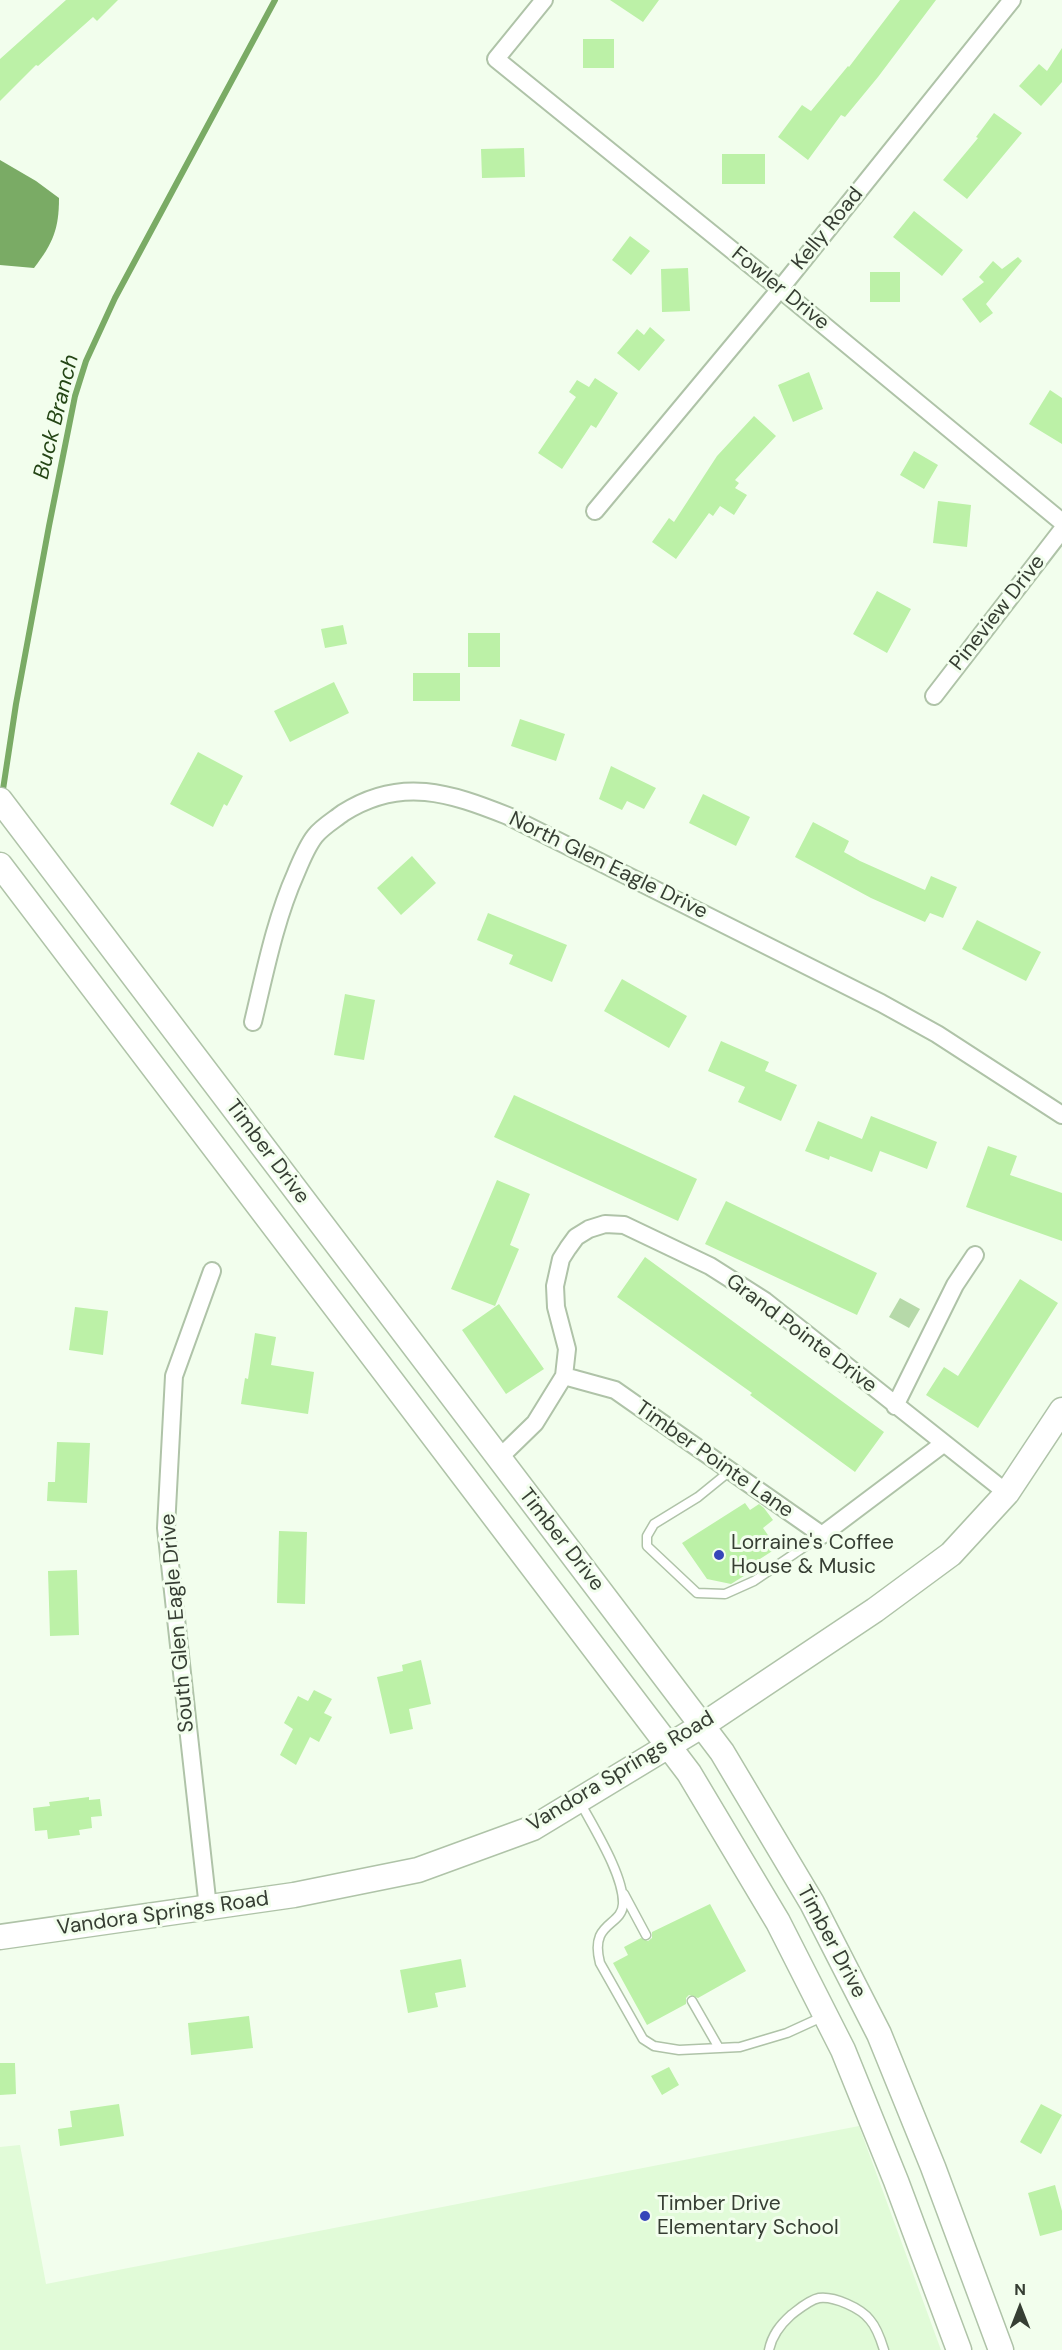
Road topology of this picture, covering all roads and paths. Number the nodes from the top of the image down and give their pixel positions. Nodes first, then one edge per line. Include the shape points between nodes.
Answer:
1 (544, 0) edge
2 (1012, 0) edge
3 (780, 289) junction
4 (595, 511) dead end
5 (1062, 522) edge
6 (1062, 530) edge
7 (934, 696) dead end
8 (0, 800) edge
9 (0, 865) edge
10 (253, 1022) dead end
11 (1062, 1115) edge
12 (975, 1254) dead end
13 (212, 1271) dead end
14 (564, 1376) junction
15 (895, 1406) junction
16 (1062, 1410) edge
17 (943, 1444) junction
18 (498, 1459) junction
19 (730, 1471) junction
20 (1007, 1493) junction
21 (822, 1535) junction
22 (703, 1725) junction
23 (670, 1746) junction
24 (579, 1800) junction
25 (620, 1886) junction
26 (208, 1908) junction
27 (646, 1935) dead end
28 (0, 1937) edge
29 (692, 2001) dead end
30 (826, 2016) junction
31 (719, 2048) junction
32 (769, 2350) edge
33 (884, 2350) edge
34 (959, 2350) edge
35 (1001, 2350) edge

1 - 3 street, Fowler Drive via 496,59
2 - 3 street, Kelly Road
3 - 4 street, Kelly Road
3 - 5 street, Fowler Drive
6 - 7 street, Pineview Drive
8 - 18 main road, Timber Drive
9 - 23 main road, Timber Drive
10 - 11 street, North Glen Eagle Drive via 283,903 314,837 357,804 397,791 427,792 472,801 508,816 881,1003 937,1034
12 - 15 street via 955,1285
13 - 26 street, South Glen Eagle Drive via 174,1376 166,1528
14 - 15 street, Grand Pointe Drive via 567,1349 555,1286 561,1259 576,1238 589,1229 614,1223 710,1266 765,1301
14 - 18 street, Grand Pointe Drive via 535,1424
14 - 19 street, Timber Pointe Lane via 615,1390
15 - 17 street, Grand Pointe Drive
16 - 20 main road, Vandora Springs Road
17 - 20 street, Grand Pointe Drive
17 - 21 street
18 - 22 main road, Timber Drive
19 - 21 street, Timber Pointe Lane
19 - 21 lane via 698,1497 654,1524 647,1536 647,1546 697,1593 725,1594 754,1581
20 - 22 main road, Vandora Springs Road via 951,1554
22 - 23 main road, Vandora Springs Road
22 - 35 main road, Timber Drive via 812,1903 879,2034
23 - 24 main road, Vandora Springs Road
23 - 30 main road, Timber Drive via 778,1922
24 - 25 lane
24 - 26 main road, Vandora Springs Road via 533,1828 418,1870
25 - 27 lane
25 - 31 lane via 623,1905 599,1936 597,1949 600,1963 635,2028 654,2046 679,2050
26 - 28 main road, Vandora Springs Road
29 - 31 lane
30 - 31 lane via 787,2033 740,2047
30 - 34 main road, Timber Drive via 896,2181
32 - 33 lane via 773,2334 786,2320 820,2298 835,2300 870,2319

